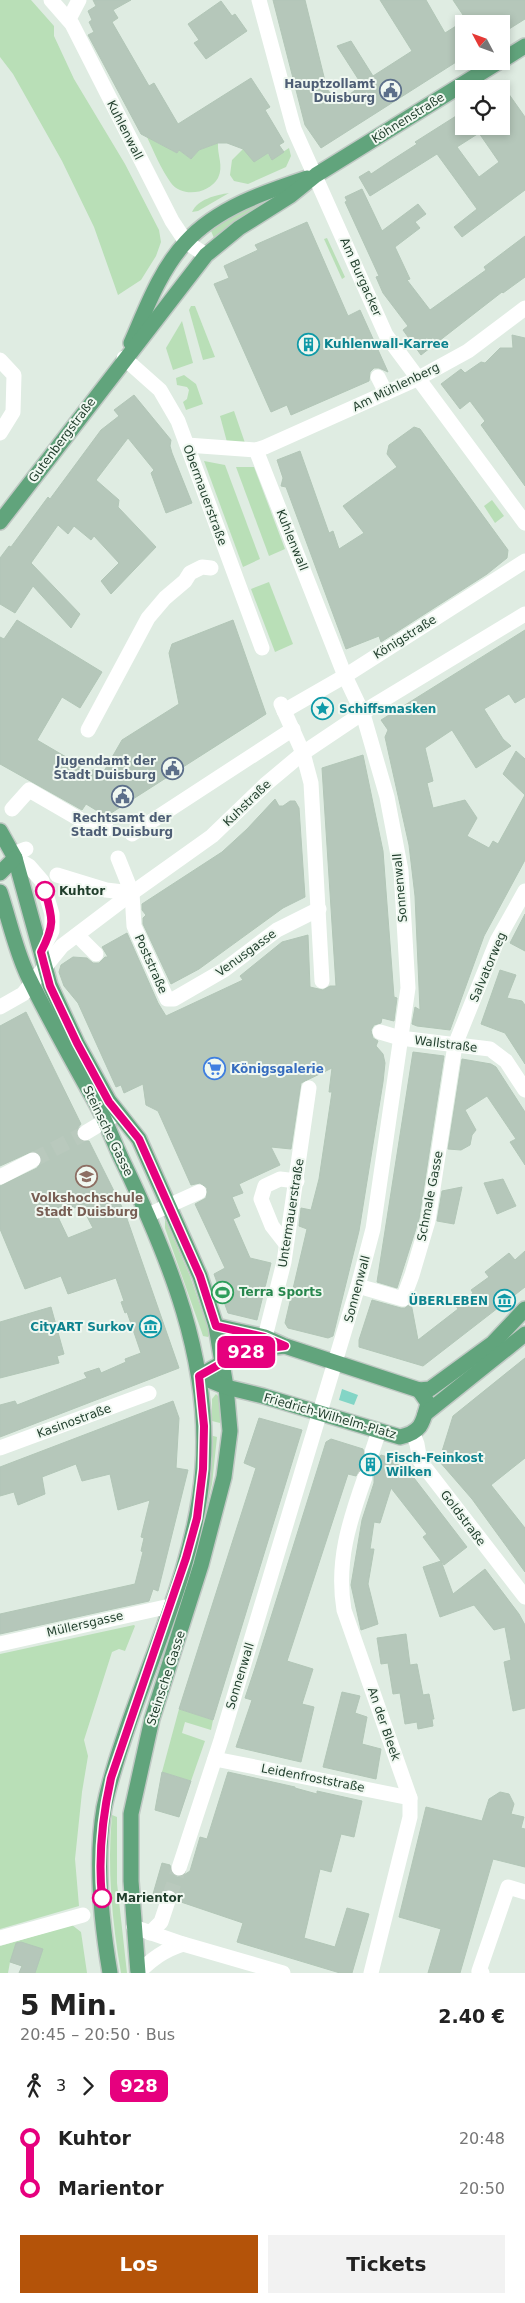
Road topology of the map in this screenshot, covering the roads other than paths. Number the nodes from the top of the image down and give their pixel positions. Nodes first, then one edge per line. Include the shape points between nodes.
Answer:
1 (50, 0) edge
2 (80, 0) edge
3 (259, 0) edge
4 (69, 19) junction
5 (525, 46) edge
6 (510, 55) edge
7 (486, 70) edge
8 (316, 175) junction
9 (186, 242) junction
10 (206, 255) junction
11 (525, 308) edge
12 (124, 358) junction
13 (0, 360) edge
14 (378, 377) dead end
15 (418, 379) junction
16 (386, 394) junction
17 (0, 432) edge
18 (187, 445) junction
19 (256, 450) junction
20 (0, 522) edge
21 (525, 523) edge
22 (229, 558) junction
23 (525, 561) edge
24 (525, 614) edge
25 (262, 648) dead end
26 (345, 676) junction
27 (353, 694) joint
28 (363, 714) junction
29 (292, 729) junction
30 (88, 730) dead end
31 (303, 753) junction
32 (12, 809) dead end
33 (107, 829) dead end
34 (0, 831) edge
35 (132, 834) dead end
36 (13, 853) edge
37 (118, 858) dead end
38 (0, 873) edge
39 (58, 875) dead end
40 (525, 891) edge
41 (0, 892) edge
42 (132, 893) junction
43 (319, 909) junction
44 (77, 935) junction
45 (96, 954) dead end
46 (38, 976) junction
47 (322, 981) dead end
48 (174, 1000) joint
49 (0, 1007) edge
50 (380, 1032) dead end
51 (400, 1038) junction
52 (455, 1045) junction
53 (309, 1088) dead end
54 (525, 1090) edge
55 (118, 1112) junction
56 (105, 1123) junction
57 (85, 1133) tunnel mouth
58 (33, 1160) tunnel mouth
59 (0, 1177) edge
60 (297, 1181) junction
61 (199, 1192) dead end
62 (170, 1205) junction
63 (148, 1215) junction
64 (286, 1244) junction
65 (358, 1286) junction
66 (525, 1309) edge
67 (216, 1326) junction
68 (525, 1334) edge
69 (264, 1337) junction
70 (285, 1346) junction
71 (337, 1361) junction
72 (223, 1363) junction
73 (199, 1376) junction
74 (226, 1387) junction
75 (425, 1389) junction
76 (149, 1393) dead end
77 (320, 1413) junction
78 (425, 1414) junction
79 (380, 1431) junction
80 (413, 1434) junction
81 (0, 1448) edge
82 (372, 1452) tunnel mouth
83 (365, 1477) tunnel mouth
84 (525, 1597) edge
85 (170, 1606) junction
86 (0, 1644) edge
87 (215, 1759) junction
88 (410, 1798) junction
89 (180, 1868) tunnel mouth
90 (525, 1892) edge
91 (169, 1898) tunnel mouth
92 (84, 1915) dead end
93 (134, 1927) junction
94 (150, 1933) junction
95 (0, 1938) edge
96 (183, 1944) junction
97 (110, 1973) edge
98 (138, 1973) edge
99 (283, 1973) edge
100 (371, 1973) edge
101 (482, 1973) edge

1 - 4 street, Kuhlenwall
2 - 4 street
3 - 8 street, Am Burgacker via 294,129
4 - 9 street, Kuhlenwall via 138,156
5 - 6 main road, Köhnenstraße
7 - 8 main road, Köhnenstraße
8 - 9 main road, Köhnenstraße via 269,190 223,213
8 - 10 main road, Köhnenstraße
8 - 15 street, Am Burgacker via 386,335
9 - 10 street, Kuhlenwall
9 - 12 main road, Gutenbergstraße via 166,268
10 - 12 main road, Gutenbergstraße
11 - 15 street, Am Mühlenberg via 468,351
12 - 18 street, Obermauerstraße via 160,390
12 - 20 main road, Gutenbergstraße
13 - 17 street via 14,375 13,412
14 - 16 street
15 - 16 street, Am Mühlenberg
15 - 21 street, Am Burgacker
16 - 19 street, Am Mühlenberg
18 - 19 street
18 - 22 street, Obermauerstraße
19 - 26 street, Kuhlenwall
22 - 25 street, Obermauerstraße
22 - 30 street via 211,568 206,576 192,582 185,581 148,618
23 - 26 street, Königstraße
24 - 28 street
26 - 27 street, Kuhlenwall
26 - 29 street, Königstraße via 283,707
27 - 28 street, Sonnenwall
28 - 31 street, Kuhstraße
28 - 51 street, Sonnenwall via 387,797 401,871 408,988
29 - 31 street
29 - 35 street
31 - 42 street, Kuhstraße via 212,836
31 - 43 street via 311,783
32 - 33 street via 30,790 86,823 103,824
34 - 36 main road
36 - 38 main road
36 - 46 main road, Steinsche Gasse via 41,952
37 - 42 street
39 - 42 street via 106,890
40 - 52 street, Salvatorweg via 497,941
41 - 46 main road, Steinsche Gasse via 14,940
42 - 44 street, Kuhstraße
42 - 48 street, Poststraße via 134,926 167,999
43 - 47 street
43 - 48 street, Venusgasse via 276,930 224,970
44 - 45 street
44 - 46 street, Kuhstraße via 62,946
46 - 49 street, Kuhstraße via 23,994
46 - 55 main road, Steinsche Gasse via 50,986 77,1043 109,1102
46 - 56 main road, Steinsche Gasse
50 - 51 street, Wallstraße
51 - 52 street, Wallstraße
51 - 65 street, Sonnenwall via 373,1229
52 - 54 street, Wallstraße via 490,1049 506,1061
52 - 65 street, Schmale Gasse via 428,1221 403,1299
53 - 60 street, Untermauerstraße
55 - 56 street
55 - 62 main road, Steinsche Gasse via 139,1139
56 - 57 street
56 - 63 main road, Steinsche Gasse
58 - 59 street
60 - 64 street, Untermauerstraße
60 - 64 street via 280,1179 265,1186 261,1199 272,1226
61 - 62 street
62 - 63 street
62 - 67 main road, Steinsche Gasse via 200,1276
63 - 73 main road, Steinsche Gasse via 193,1341
64 - 69 street, Untermauerstraße
65 - 71 street, Sonnenwall
66 - 75 main road via 493,1342
67 - 69 main road
67 - 72 main road, Steinsche Gasse
68 - 78 main road
69 - 70 main road
70 - 71 main road
70 - 72 main road via 247,1351
71 - 75 main road
71 - 77 street, Sonnenwall
72 - 73 main road
72 - 74 main road, Steinsche Gasse
73 - 74 main road
73 - 85 main road, Steinsche Gasse via 204,1426 197,1518
74 - 77 main road, Friedrich-Wilhelm-Platz
74 - 93 main road, Steinsche Gasse via 230,1432 224,1477 201,1565 152,1719 131,1814
75 - 78 main road via 428,1403
76 - 81 street, Kasinostraße
77 - 79 main road, Friedrich-Wilhelm-Platz
77 - 87 street, Sonnenwall
78 - 80 main road, Friedrich-Wilhelm-Platz via 422,1424
79 - 80 main road, Friedrich-Wilhelm-Platz via 400,1437
79 - 82 street
80 - 84 street, Goldstraße via 420,1461
83 - 88 street, An der Bleek via 349,1523 340,1586 344,1610
85 - 86 street, Müllersgasse
85 - 97 main road, Steinsche Gasse via 121,1746 104,1808 100,1843 101,1890
87 - 88 street, Leidenfroststraße
87 - 89 street, Sonnenwall
88 - 100 street, An der Bleek via 410,1817
90 - 101 street via 508,1887 479,1971
91 - 94 street via 161,1922
92 - 95 street
93 - 94 street
93 - 98 main road, Steinsche Gasse
94 - 96 street
96 - 98 street via 167,1949
96 - 99 street

